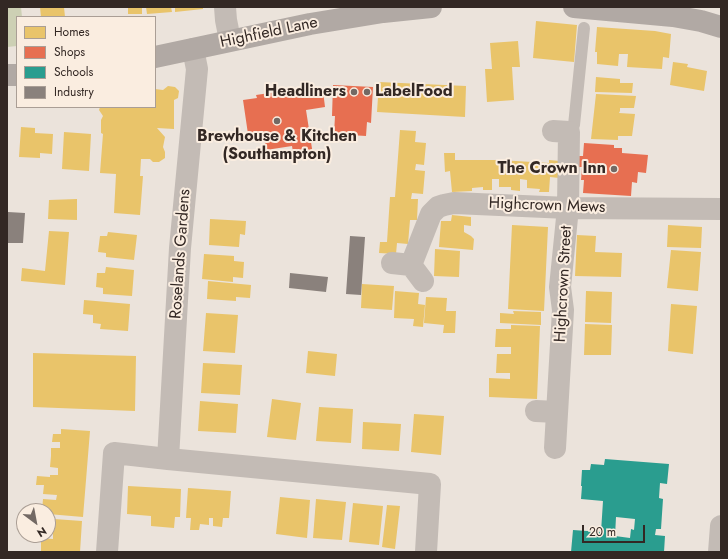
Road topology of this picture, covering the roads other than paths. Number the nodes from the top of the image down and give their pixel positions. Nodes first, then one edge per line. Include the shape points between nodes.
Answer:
1 (225, 7) edge
2 (431, 7) edge
3 (574, 7) edge
4 (721, 27) edge
5 (584, 28) dead end
6 (230, 40) junction
7 (193, 49) junction
8 (156, 58) edge
9 (561, 132) joint
10 (568, 208) junction
11 (721, 209) edge
12 (409, 270) dead end
13 (555, 448) dead end
14 (168, 459) junction
15 (721, 526) edge
16 (107, 552) edge
17 (426, 552) edge
18 (719, 552) edge

1 - 6 street
2 - 6 main road, Highfield Lane via 336,19
3 - 4 main road via 673,16
5 - 9 lane, Highcrown Street via 574,124
6 - 7 main road, Highfield Lane
7 - 8 main road, Highfield Lane
7 - 14 street, Roselands Gardens via 197,68 181,242
9 - 10 street, Highcrown Street
10 - 11 street, Highcrown Mews
10 - 12 street, Highcrown Mews via 454,203 438,207 432,214
10 - 13 street, Highcrown Street via 560,287 563,310 546,412
14 - 16 street via 114,453
14 - 17 street via 430,484
15 - 18 street

